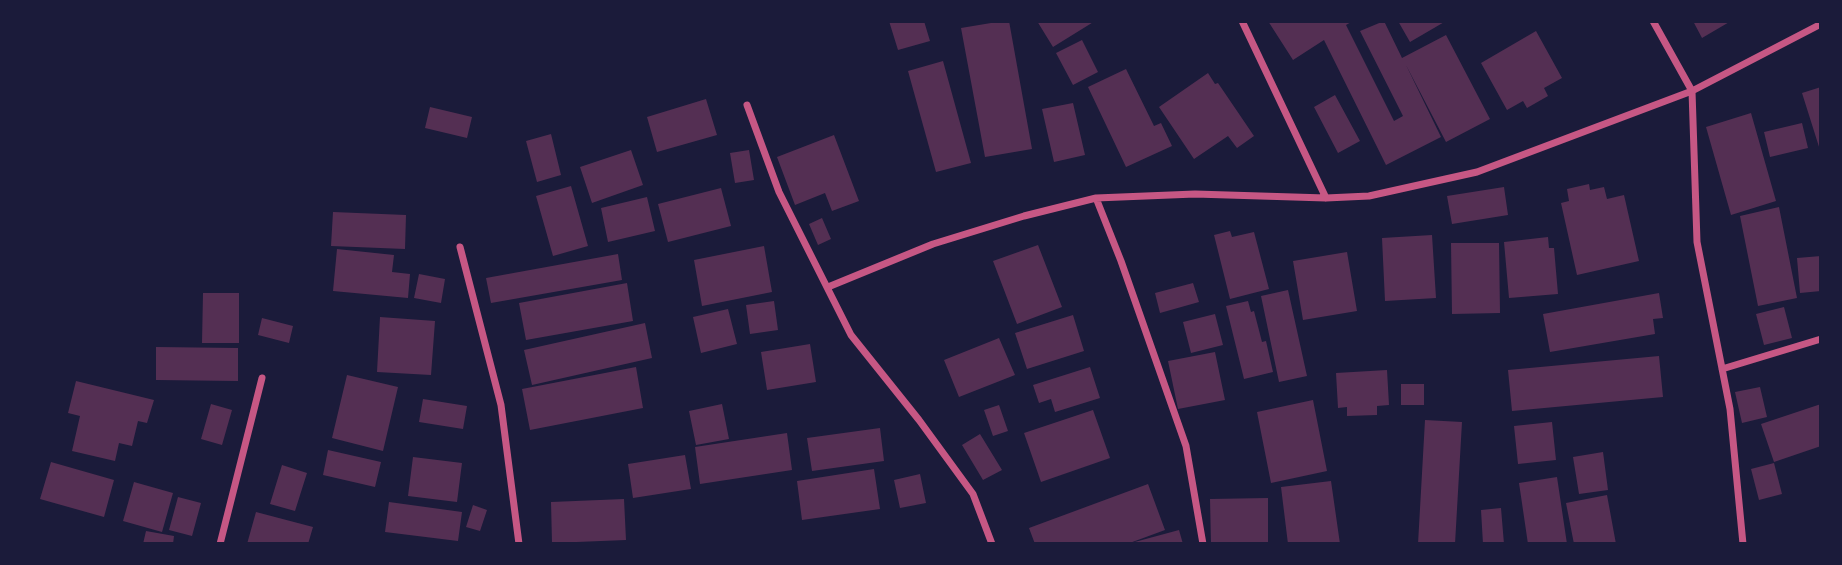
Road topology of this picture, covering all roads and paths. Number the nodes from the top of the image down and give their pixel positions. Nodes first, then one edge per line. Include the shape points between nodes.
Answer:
1 (1242, 21) edge
2 (1653, 21) edge
3 (1821, 24) edge
4 (1692, 91) junction
5 (747, 105) dead end
6 (1096, 198) junction
7 (1326, 198) junction
8 (460, 247) dead end
9 (828, 287) junction
10 (1821, 339) edge
11 (1722, 369) junction
12 (262, 379) dead end
13 (220, 544) edge
14 (519, 544) edge
15 (992, 544) edge
16 (1203, 544) edge
17 (1743, 544) edge

1 - 7 street
2 - 4 street
3 - 4 street
4 - 7 street via 1477,172 1370,196
4 - 11 street via 1697,242
5 - 9 street via 779,192
6 - 7 street via 1195,194
6 - 9 street via 933,244
6 - 16 street via 1186,446
8 - 14 street via 501,405
9 - 15 street via 851,335 973,494
10 - 11 street
11 - 17 street
12 - 13 street

